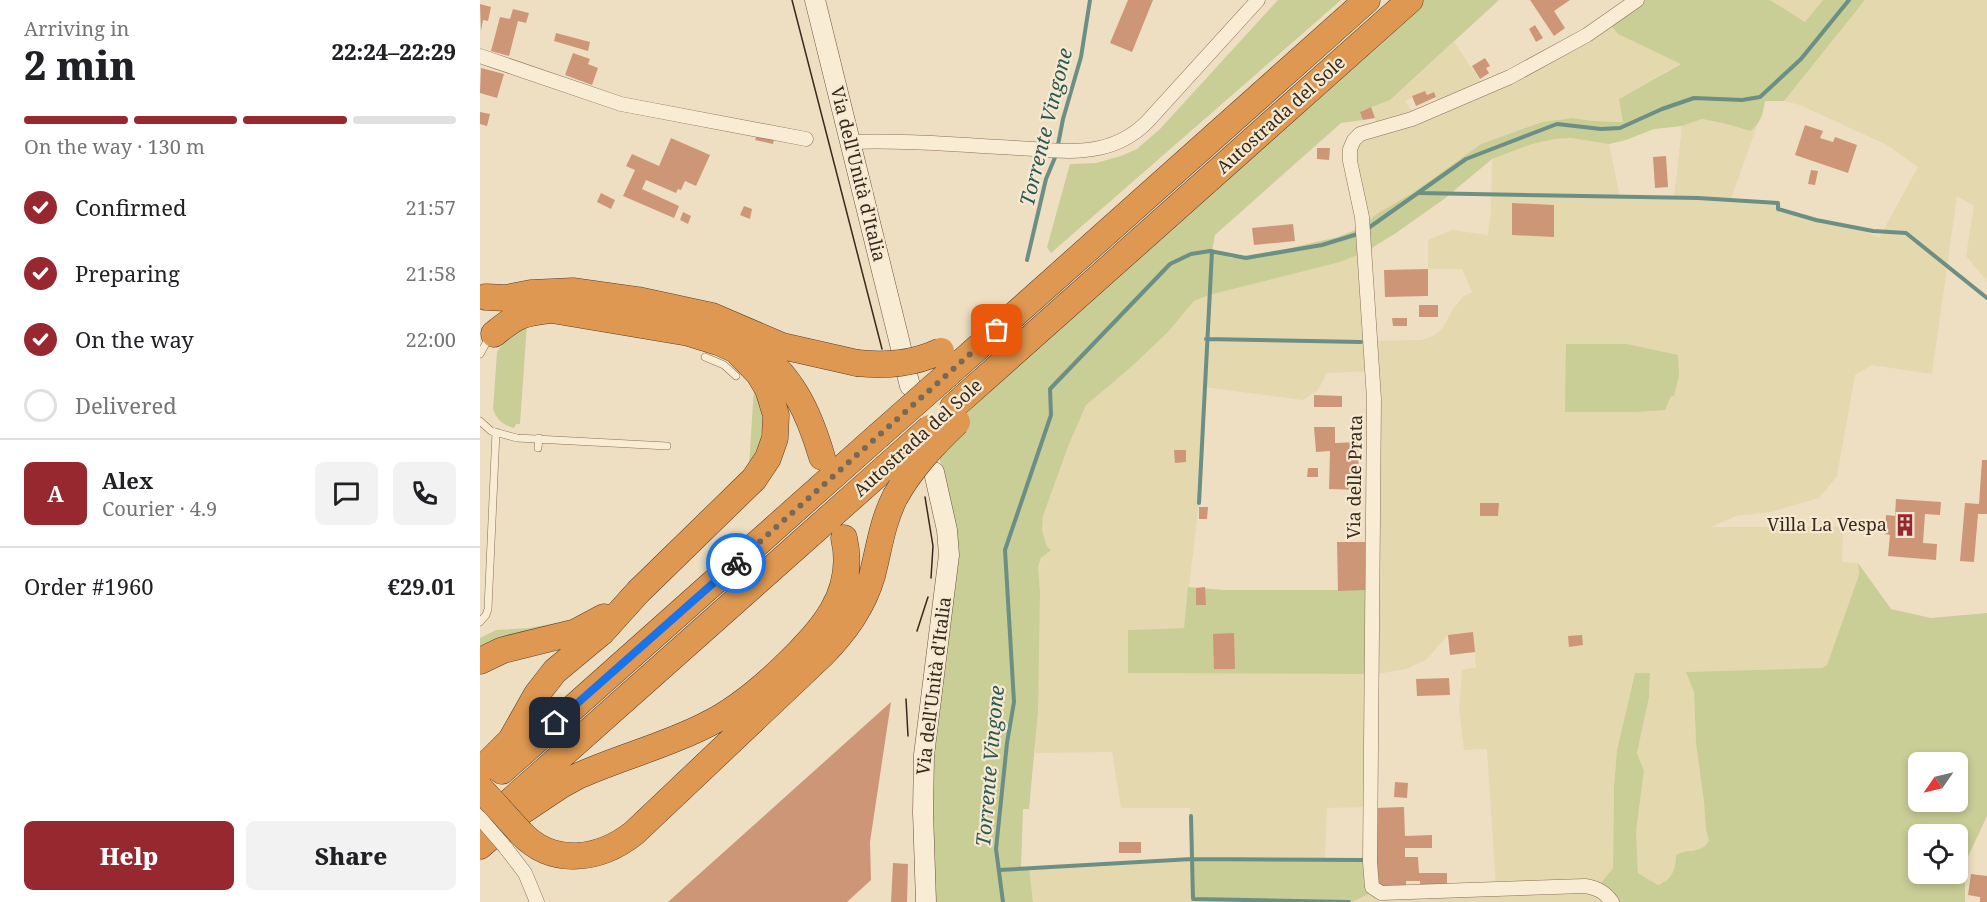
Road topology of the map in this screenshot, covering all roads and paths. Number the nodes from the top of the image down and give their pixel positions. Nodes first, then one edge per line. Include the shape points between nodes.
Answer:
1 (815, 0) edge
2 (1258, 0) edge
3 (1367, 0) edge
4 (1410, 0) edge
5 (1637, 0) edge
6 (480, 56) edge
7 (806, 139) dead end
8 (849, 142) junction
9 (638, 300) junction
10 (489, 323) edge
11 (901, 348) dead end
12 (705, 357) dead end
13 (944, 363) junction
14 (736, 376) dead end
15 (955, 415) junction
16 (480, 421) edge
17 (495, 432) junction
18 (539, 438) junction
19 (667, 446) dead end
20 (538, 448) dead end
21 (822, 457) dead end
22 (934, 472) dead end
23 (844, 538) dead end
24 (638, 592) junction
25 (480, 622) edge
26 (480, 661) edge
27 (482, 781) edge
28 (499, 829) edge
29 (537, 902) edge
30 (926, 902) edge
31 (1612, 902) edge

1 - 8 street, Via dell'Unità d'Italia
2 - 8 street via 1135,133 1110,146 1071,150
3 - 13 highway, Autostrada del Sole via 1116,224
4 - 15 highway, Autostrada del Sole via 1011,355 985,396
5 - 31 street, Via delle Prata via 1579,39 1510,77 1412,119 1360,134 1350,149 1362,217 1374,399 1372,887 1381,893 1586,886 1597,888
6 - 7 street via 621,104
8 - 11 street, Via dell'Unità d'Italia
9 - 10 highway via 574,291 531,293 506,298
9 - 13 highway, bridge via 712,316 782,346 857,363
9 - 21 highway via 711,323 769,361 801,402
10 - 24 highway via 552,310 689,333 736,350 768,388 776,428 771,451 761,470
12 - 14 lane via 724,365
13 - 27 highway, Autostrada del Sole, bridge via 879,436
15 - 28 highway, Autostrada del Sole, bridge via 885,468
15 - 28 highway, bridge via 895,497 885,520 869,585 848,625 823,654 634,833 609,849 577,857 556,854
16 - 17 lane
17 - 18 lane
17 - 25 lane via 488,609
18 - 19 lane
18 - 20 lane
22 - 30 street, Via dell'Unità d'Italia via 949,555 924,755
23 - 28 highway via 843,584 830,617 756,693 708,724 578,776
24 - 26 highway via 608,615 576,632 502,650
24 - 27 highway via 602,632 546,681
27 - 28 highway, bridge
28 - 29 street

